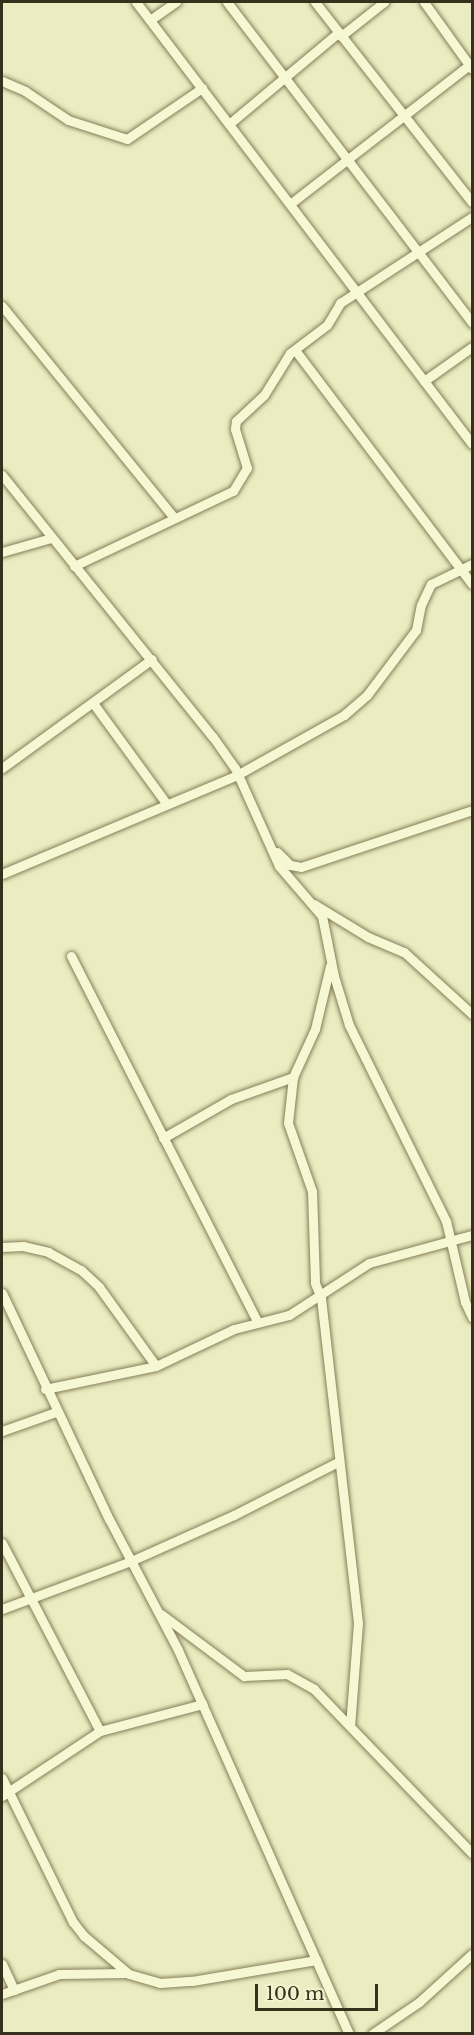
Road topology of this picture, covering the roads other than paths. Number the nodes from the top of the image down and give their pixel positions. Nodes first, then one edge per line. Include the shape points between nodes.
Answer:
1 (136, 2) edge
2 (176, 2) edge
3 (227, 2) edge
4 (315, 2) edge
5 (384, 2) edge
6 (424, 2) edge
7 (150, 20) junction
8 (340, 34) junction
9 (472, 66) edge
10 (285, 79) junction
11 (2, 81) edge
12 (202, 87) junction
13 (405, 117) junction
14 (229, 124) junction
15 (348, 159) junction
16 (472, 202) edge
17 (290, 204) junction
18 (472, 217) edge
19 (418, 252) junction
20 (357, 293) junction
21 (2, 306) edge
22 (472, 323) edge
23 (472, 347) edge
24 (295, 350) junction
25 (424, 381) junction
26 (472, 444) edge
27 (2, 475) edge
28 (174, 518) junction
29 (51, 538) junction
30 (2, 552) edge
31 (472, 564) edge
32 (74, 566) junction
33 (460, 567) junction
34 (472, 584) edge
35 (152, 659) junction
36 (93, 703) junction
37 (3, 764) edge
38 (237, 775) junction
39 (166, 803) junction
40 (472, 810) edge
41 (274, 849) junction
42 (2, 874) edge
43 (312, 903) junction
44 (71, 956) dead end
45 (331, 962) junction
46 (472, 1014) edge
47 (293, 1077) junction
48 (164, 1138) junction
49 (472, 1235) edge
50 (452, 1243) junction
51 (2, 1247) edge
52 (2, 1293) edge
53 (321, 1298) junction
54 (472, 1317) edge
55 (257, 1321) junction
56 (156, 1366) junction
57 (45, 1389) junction
58 (56, 1412) junction
59 (2, 1431) edge
60 (338, 1462) junction
61 (2, 1543) edge
62 (131, 1561) junction
63 (29, 1599) junction
64 (2, 1609) edge
65 (157, 1611) junction
66 (203, 1704) junction
67 (350, 1726) junction
68 (100, 1731) junction
69 (2, 1778) edge
70 (5, 1795) edge
71 (472, 1853) edge
72 (472, 1953) edge
73 (316, 1960) junction
74 (2, 1964) edge
75 (129, 1974) junction
76 (14, 1990) junction
77 (2, 1994) edge
78 (349, 2034) edge
79 (372, 2034) edge

1 - 7 street
2 - 7 street
3 - 10 street
4 - 8 street
5 - 8 street
6 - 9 street
7 - 12 street
8 - 10 street
8 - 13 street
9 - 13 street
10 - 14 street
10 - 15 street
11 - 12 street via 25,91 68,120 127,139
12 - 14 street
13 - 15 street
13 - 16 street
14 - 17 street
15 - 17 street
15 - 19 street
17 - 20 street
18 - 19 street
19 - 20 street
19 - 22 street
20 - 24 street via 340,303 327,325
20 - 25 street
21 - 28 street
23 - 25 street
24 - 28 street via 275,372 264,395 236,421 235,429 247,462 243,480 233,491
24 - 33 street
25 - 26 street
27 - 29 street
28 - 32 street
29 - 30 street
29 - 32 street
31 - 33 street
32 - 35 street
33 - 34 street
33 - 38 street via 431,584 421,604 416,630 367,695 344,716
35 - 36 street
35 - 38 street via 213,737
36 - 37 street
36 - 39 street
38 - 39 street
38 - 41 street
39 - 42 street
40 - 41 street via 301,867 290,865
41 - 43 street via 279,866 292,885
43 - 45 street via 322,916
43 - 46 street via 368,937 404,952
44 - 48 street
45 - 47 street via 315,1029
45 - 50 street via 350,1024 446,1221
47 - 48 street via 231,1099
47 - 53 street via 288,1123 312,1191 315,1283
48 - 55 street
49 - 50 street
50 - 53 street via 369,1263
50 - 54 street
51 - 56 street via 23,1246 48,1252 81,1270 99,1287
52 - 57 street
53 - 55 street via 289,1315
53 - 60 street
55 - 56 street
56 - 57 street
57 - 58 street
58 - 59 street
58 - 62 street
60 - 62 street
60 - 67 street via 358,1623
61 - 63 street
62 - 63 street
62 - 65 street
63 - 64 street
63 - 68 street
65 - 66 street
65 - 67 street via 244,1676 255,1678 280,1672 300,1680
66 - 68 street
66 - 73 street
67 - 71 street
68 - 70 street
69 - 70 street
70 - 75 street via 74,1922 84,1936
72 - 79 street via 419,2002
73 - 75 street via 192,1981 160,1983
73 - 78 street
74 - 76 street
75 - 76 street via 59,1974
76 - 77 street

